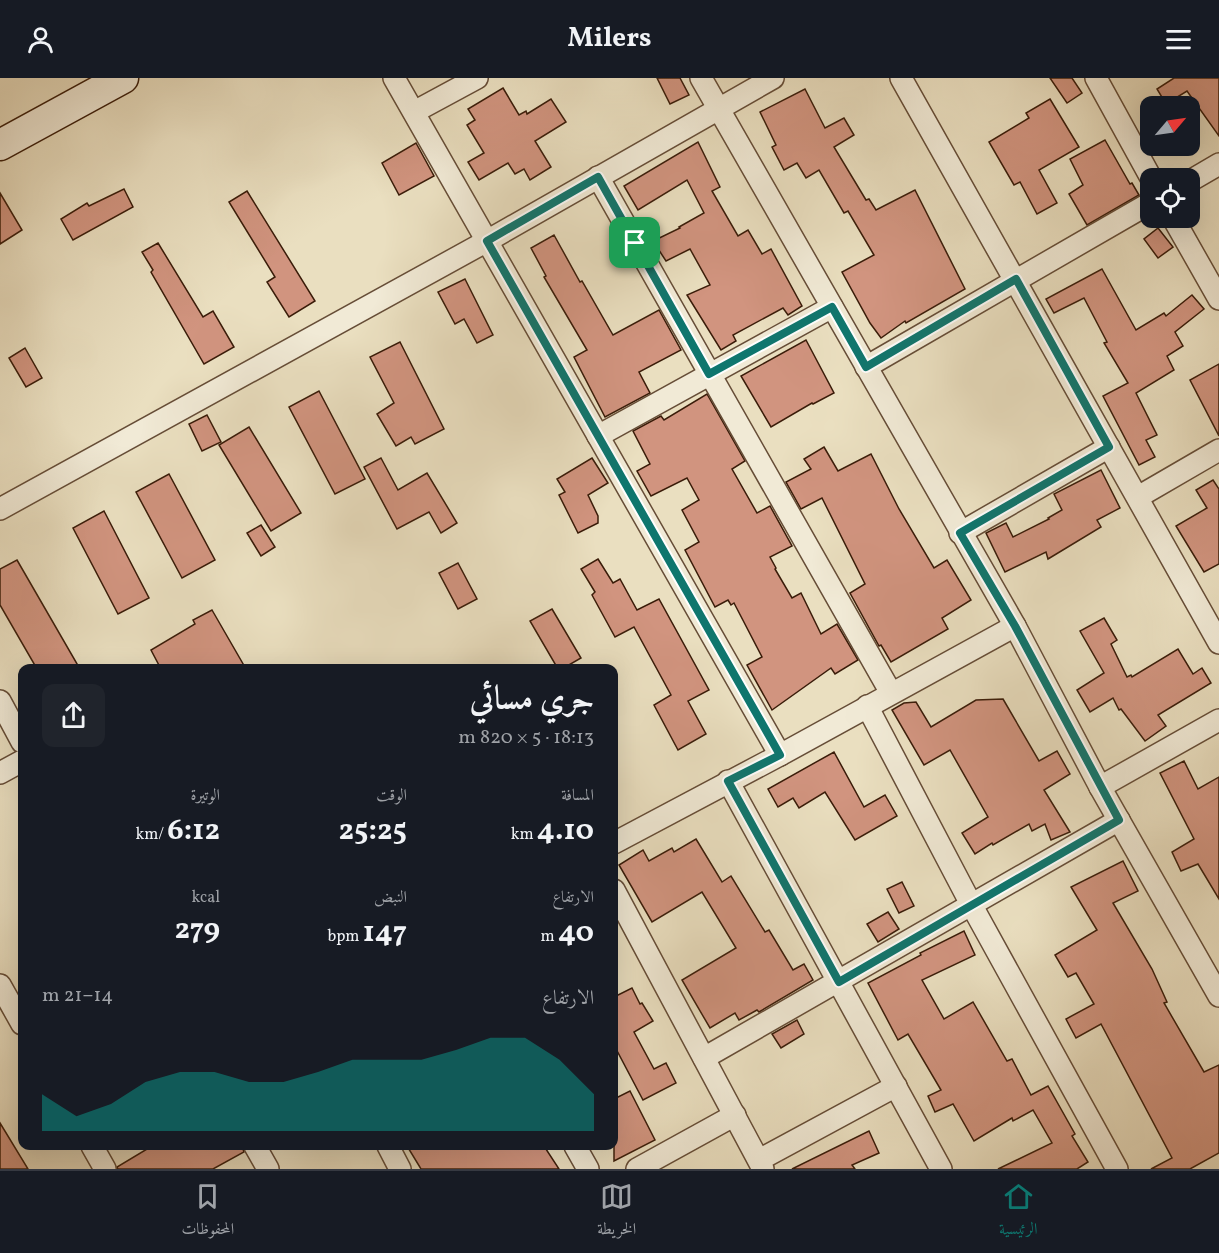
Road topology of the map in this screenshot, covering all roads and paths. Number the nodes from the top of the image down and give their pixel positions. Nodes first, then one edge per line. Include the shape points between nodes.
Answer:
1 (123, 78) edge
2 (394, 78) edge
3 (477, 78) edge
4 (700, 78) edge
5 (773, 78) edge
6 (901, 78) edge
7 (1096, 78) edge
8 (719, 110) junction
9 (414, 112) junction
10 (0, 145) edge
11 (1219, 164) edge
12 (1146, 168) edge
13 (1200, 175) edge
14 (598, 177) junction
15 (1140, 209) edge
16 (1179, 228) edge
17 (487, 241) junction
18 (1016, 279) junction
19 (1219, 299) edge
20 (832, 307) junction
21 (866, 367) junction
22 (709, 374) junction
23 (598, 436) junction
24 (1109, 447) junction
25 (1219, 450) edge
26 (1138, 497) junction
27 (0, 510) edge
28 (960, 533) junction
29 (1015, 626) junction
30 (1219, 643) edge
31 (891, 693) junction
32 (0, 701) edge
33 (867, 706) junction
34 (1219, 720) edge
35 (18, 735) edge
36 (780, 755) junction
37 (18, 763) edge
38 (0, 773) edge
39 (728, 781) junction
40 (1100, 787) junction
41 (1119, 820) junction
42 (618, 841) edge
43 (618, 897) edge
44 (972, 906) junction
45 (839, 982) junction
46 (0, 985) edge
47 (1219, 996) edge
48 (18, 1017) edge
49 (704, 1058) junction
50 (896, 1086) junction
51 (735, 1115) junction
52 (94, 1150) edge
53 (257, 1150) edge
54 (390, 1150) edge
55 (577, 1150) edge
56 (761, 1165) edge
57 (105, 1169) edge
58 (268, 1169) edge
59 (400, 1169) edge
60 (588, 1169) edge
61 (637, 1169) edge
62 (941, 1169) edge
63 (1117, 1169) edge

1 - 10 street
2 - 9 street
3 - 9 street
4 - 8 street
5 - 8 street
6 - 18 street
7 - 12 street
8 - 14 street
8 - 20 street
9 - 17 street
11 - 13 street
14 - 17 street
14 - 22 street
15 - 18 street
16 - 19 street
17 - 23 street
17 - 27 street
18 - 21 street
18 - 24 street
20 - 21 street
20 - 22 street
21 - 28 street
22 - 23 street
22 - 31 street
23 - 36 street
24 - 26 street
24 - 28 street
25 - 26 street
26 - 30 street
28 - 29 street
29 - 31 street
29 - 40 street
31 - 33 street
32 - 35 street
33 - 36 street
33 - 44 street
34 - 40 street
36 - 39 street
37 - 38 street
39 - 42 street
39 - 45 street
40 - 41 street
41 - 44 street
41 - 47 street
43 - 49 street
44 - 45 street
44 - 63 street
45 - 49 street
45 - 50 street
46 - 48 street
49 - 51 street
50 - 56 street
50 - 62 street
51 - 56 street
51 - 61 street
52 - 57 street
53 - 58 street
54 - 59 street
55 - 60 street

